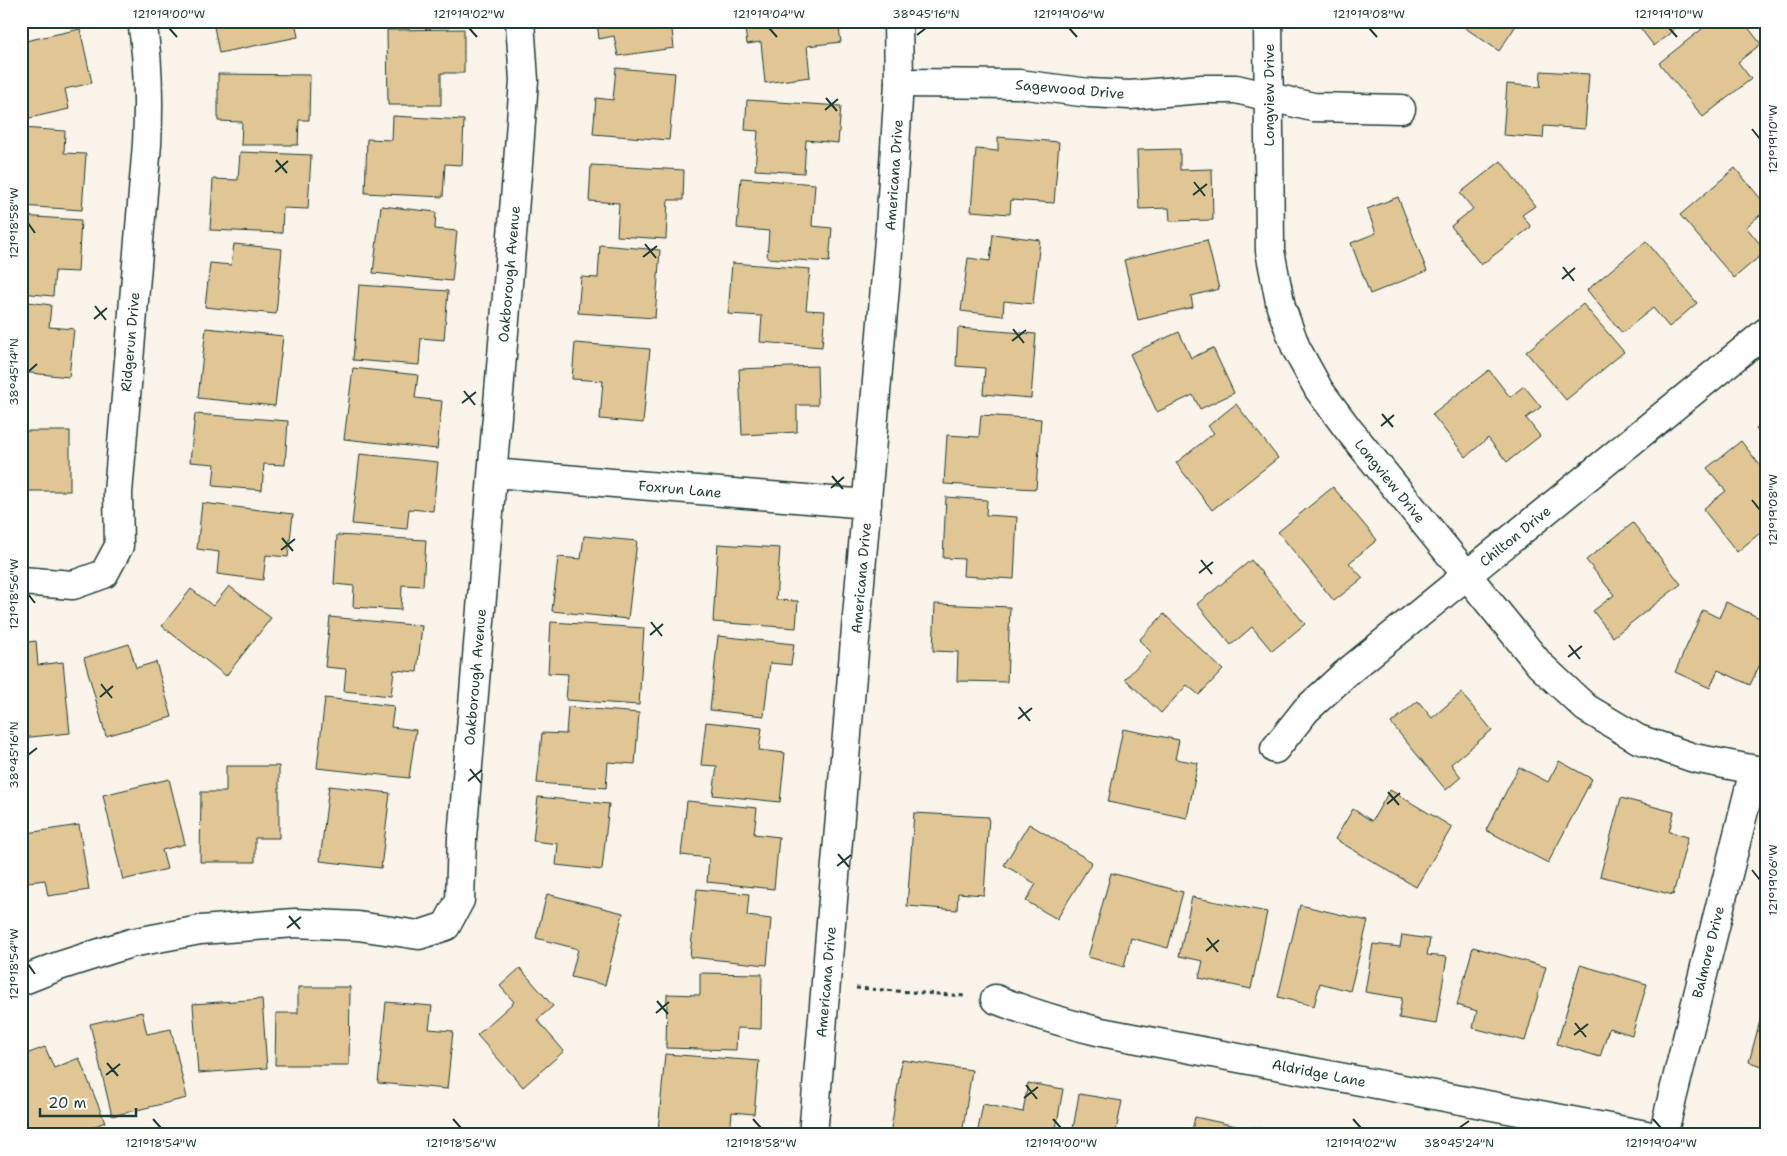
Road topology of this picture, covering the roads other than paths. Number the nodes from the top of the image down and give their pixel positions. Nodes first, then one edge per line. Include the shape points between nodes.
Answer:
1 (142, 21) edge
2 (520, 21) edge
3 (898, 21) edge
4 (1268, 21) edge
5 (899, 83) junction
6 (1269, 97) junction
7 (1401, 108) dead end
8 (1766, 332) edge
9 (493, 473) junction
10 (867, 504) junction
11 (1467, 575) junction
12 (21, 581) edge
13 (1275, 749) dead end
14 (1760, 771) edge
15 (21, 981) edge
16 (995, 999) road end
17 (813, 1135) edge
18 (1646, 1135) edge
19 (1663, 1135) edge

1 - 12 street, Ridgerun Drive via 149,92 147,144 118,493 119,546 104,574 96,577 73,585
2 - 9 street, Oakborough Avenue via 524,80
3 - 5 street, Americana Drive
4 - 6 street, Longview Drive
5 - 6 street, Sagewood Drive via 1019,84 1130,95 1236,89
5 - 10 street, Americana Drive
6 - 7 street, Sagewood Drive via 1313,107
6 - 11 street, Longview Drive via 1270,251 1281,306 1296,348 1319,390 1348,429
8 - 11 street, Chilton Drive
9 - 10 street, Foxrun Lane
9 - 15 street, Oakborough Avenue via 462,838 460,900 446,926 419,935 358,926 295,923 200,930 131,943
10 - 17 street, Americana Drive
11 - 13 street, Chilton Drive via 1345,674 1306,710
11 - 14 street, Longview Drive via 1540,665 1586,708 1638,739 1694,758
14 - 19 street, Balmore Drive
16 - 18 street, Aldridge Lane via 1061,1023 1101,1032

